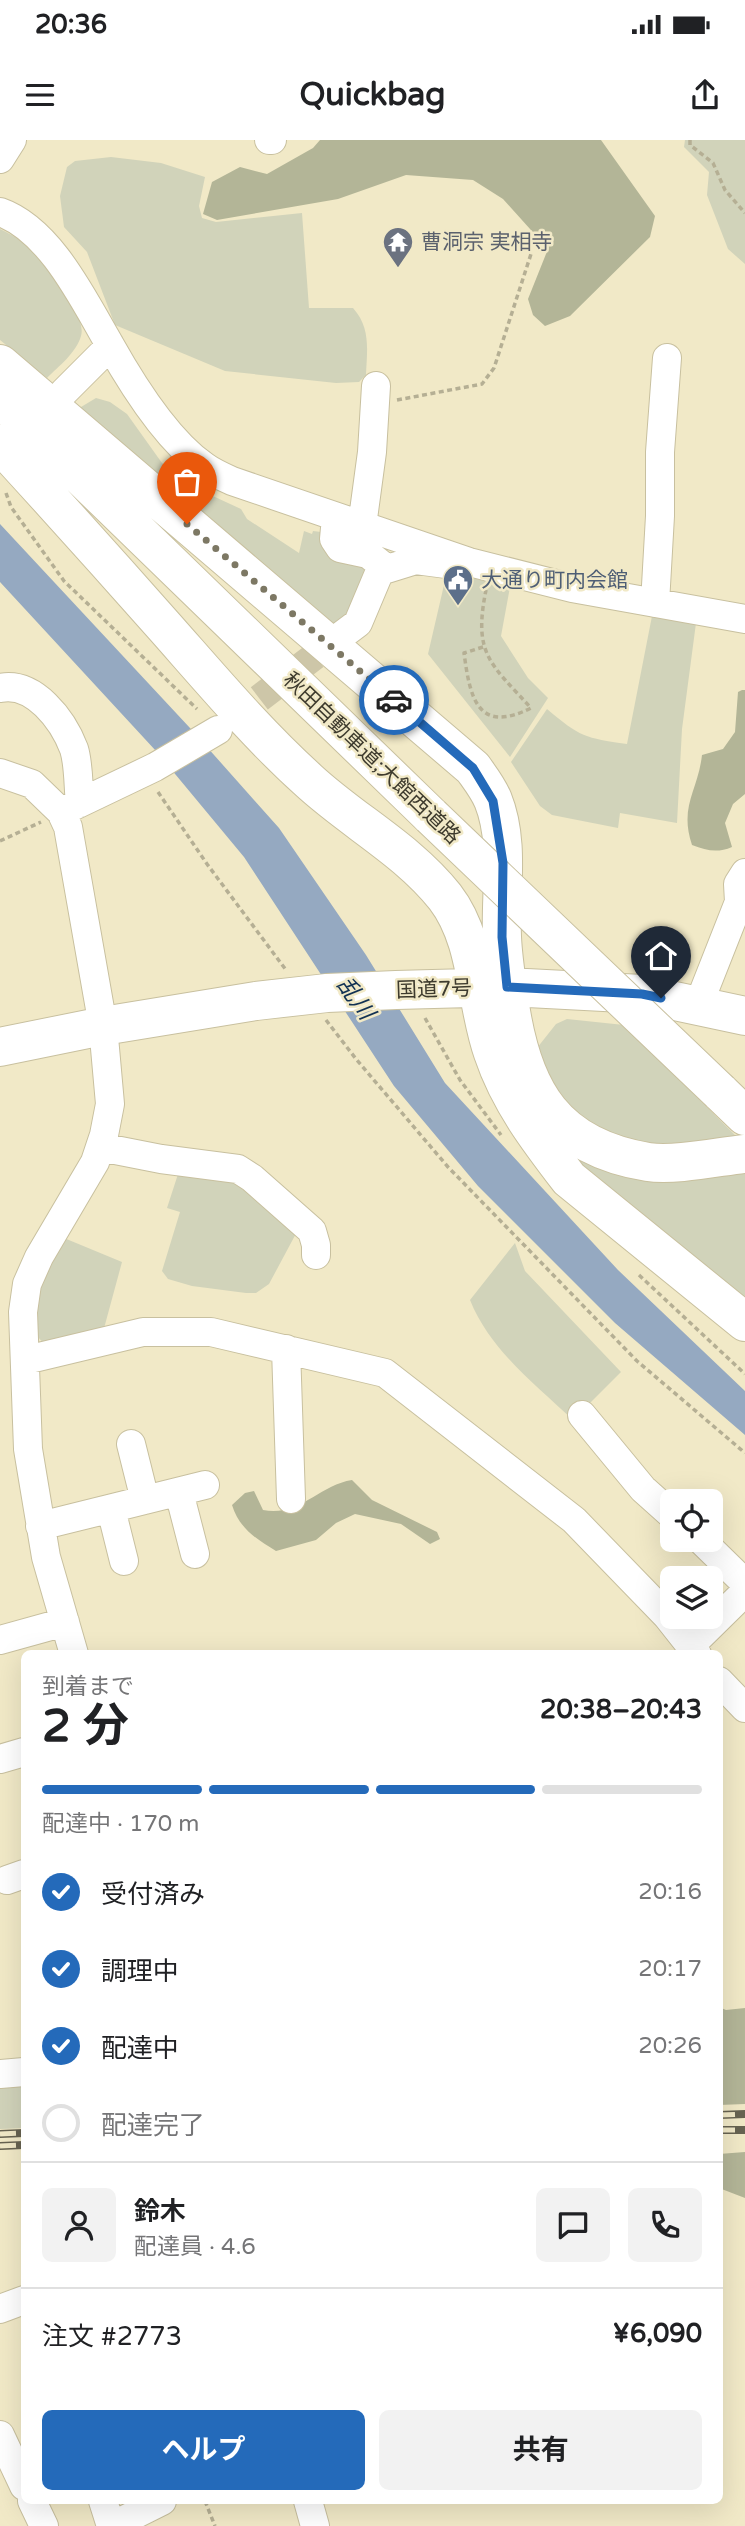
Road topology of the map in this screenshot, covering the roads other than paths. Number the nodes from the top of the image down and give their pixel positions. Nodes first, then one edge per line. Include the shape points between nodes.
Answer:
1 (12, 140) edge
2 (0, 159) edge
3 (0, 212) edge
4 (110, 346) junction
5 (667, 358) dead end
6 (0, 364) edge
7 (64, 392) dead end
8 (375, 395) road end
9 (0, 398) edge
10 (0, 444) edge
11 (335, 517) junction
12 (362, 526) junction
13 (382, 566) junction
14 (489, 567) junction
15 (655, 603) junction
16 (745, 619) edge
17 (342, 635) tunnel mouth
18 (0, 688) edge
19 (218, 730) tunnel mouth
20 (0, 773) edge
21 (71, 808) junction
22 (745, 873) edge
23 (492, 987) junction
24 (698, 1006) junction
25 (745, 1016) edge
26 (103, 1026) junction
27 (0, 1046) edge
28 (733, 1104) edge
29 (100, 1147) junction
30 (743, 1154) edge
31 (316, 1255) dead end
32 (745, 1322) edge
33 (286, 1349) junction
34 (26, 1360) junction
35 (582, 1415) dead end
36 (131, 1444) dead end
37 (291, 1499) dead end
38 (145, 1500) junction
39 (660, 1504) edge
40 (111, 1509) junction
41 (40, 1526) junction
42 (713, 1552) edge
43 (195, 1554) dead end
44 (124, 1561) dead end
45 (745, 1583) edge
46 (745, 1592) edge
47 (65, 1622) junction
48 (0, 1640) edge
49 (73, 1650) edge
50 (694, 1650) edge
51 (723, 1685) edge
52 (745, 1708) edge
53 (21, 1753) edge
54 (0, 1759) edge
55 (21, 2072) edge
56 (0, 2074) edge
57 (21, 2301) edge
58 (0, 2309) edge
59 (1, 2435) edge
60 (21, 2479) edge
61 (33, 2504) edge
62 (104, 2504) edge
63 (156, 2504) edge
64 (309, 2504) edge
65 (44, 2526) edge
66 (112, 2526) edge
67 (315, 2526) edge

1 - 2 street
3 - 4 street via 35,234 56,258
4 - 7 street
4 - 11 street via 180,446 205,467
5 - 15 street
6 - 23 highway via 473,768 493,801 503,863 502,937
8 - 12 street
9 - 28 highway, 秋田自動車道;大館西道路, bridge
10 - 23 highway via 223,694 309,782 391,846 445,898
11 - 12 street
11 - 13 street via 334,539 340,548 368,554
12 - 14 street
13 - 14 street via 387,569 416,560
13 - 17 street via 358,623
14 - 15 street
15 - 16 street
18 - 21 street via 22,688 45,704 63,727 75,751
19 - 21 street
20 - 21 street via 32,784
21 - 26 street via 68,827
22 - 24 street via 738,884 739,902
23 - 24 highway, 国道7号 via 642,994
23 - 26 highway, 国道7号 via 317,994
23 - 30 highway via 531,1084 558,1121 578,1138 650,1162
23 - 32 highway via 492,1050 505,1085 569,1179
24 - 25 highway, 国道7号
26 - 27 highway, 国道7号
26 - 29 street via 110,1104
29 - 31 street via 238,1169 312,1231
29 - 34 street via 27,1284 23,1312
33 - 34 street via 211,1332 143,1332
33 - 37 street
33 - 50 street via 384,1373 574,1520
34 - 41 street via 27,1449
35 - 39 street
36 - 38 street
38 - 40 street
38 - 43 street via 192,1489
40 - 41 street
40 - 44 street
41 - 47 street
42 - 45 street
46 - 50 street
47 - 48 street
47 - 49 street
51 - 52 street
53 - 54 street
55 - 56 street
57 - 58 street
59 - 60 street
61 - 65 street
62 - 66 street
63 - 66 street
64 - 67 street

